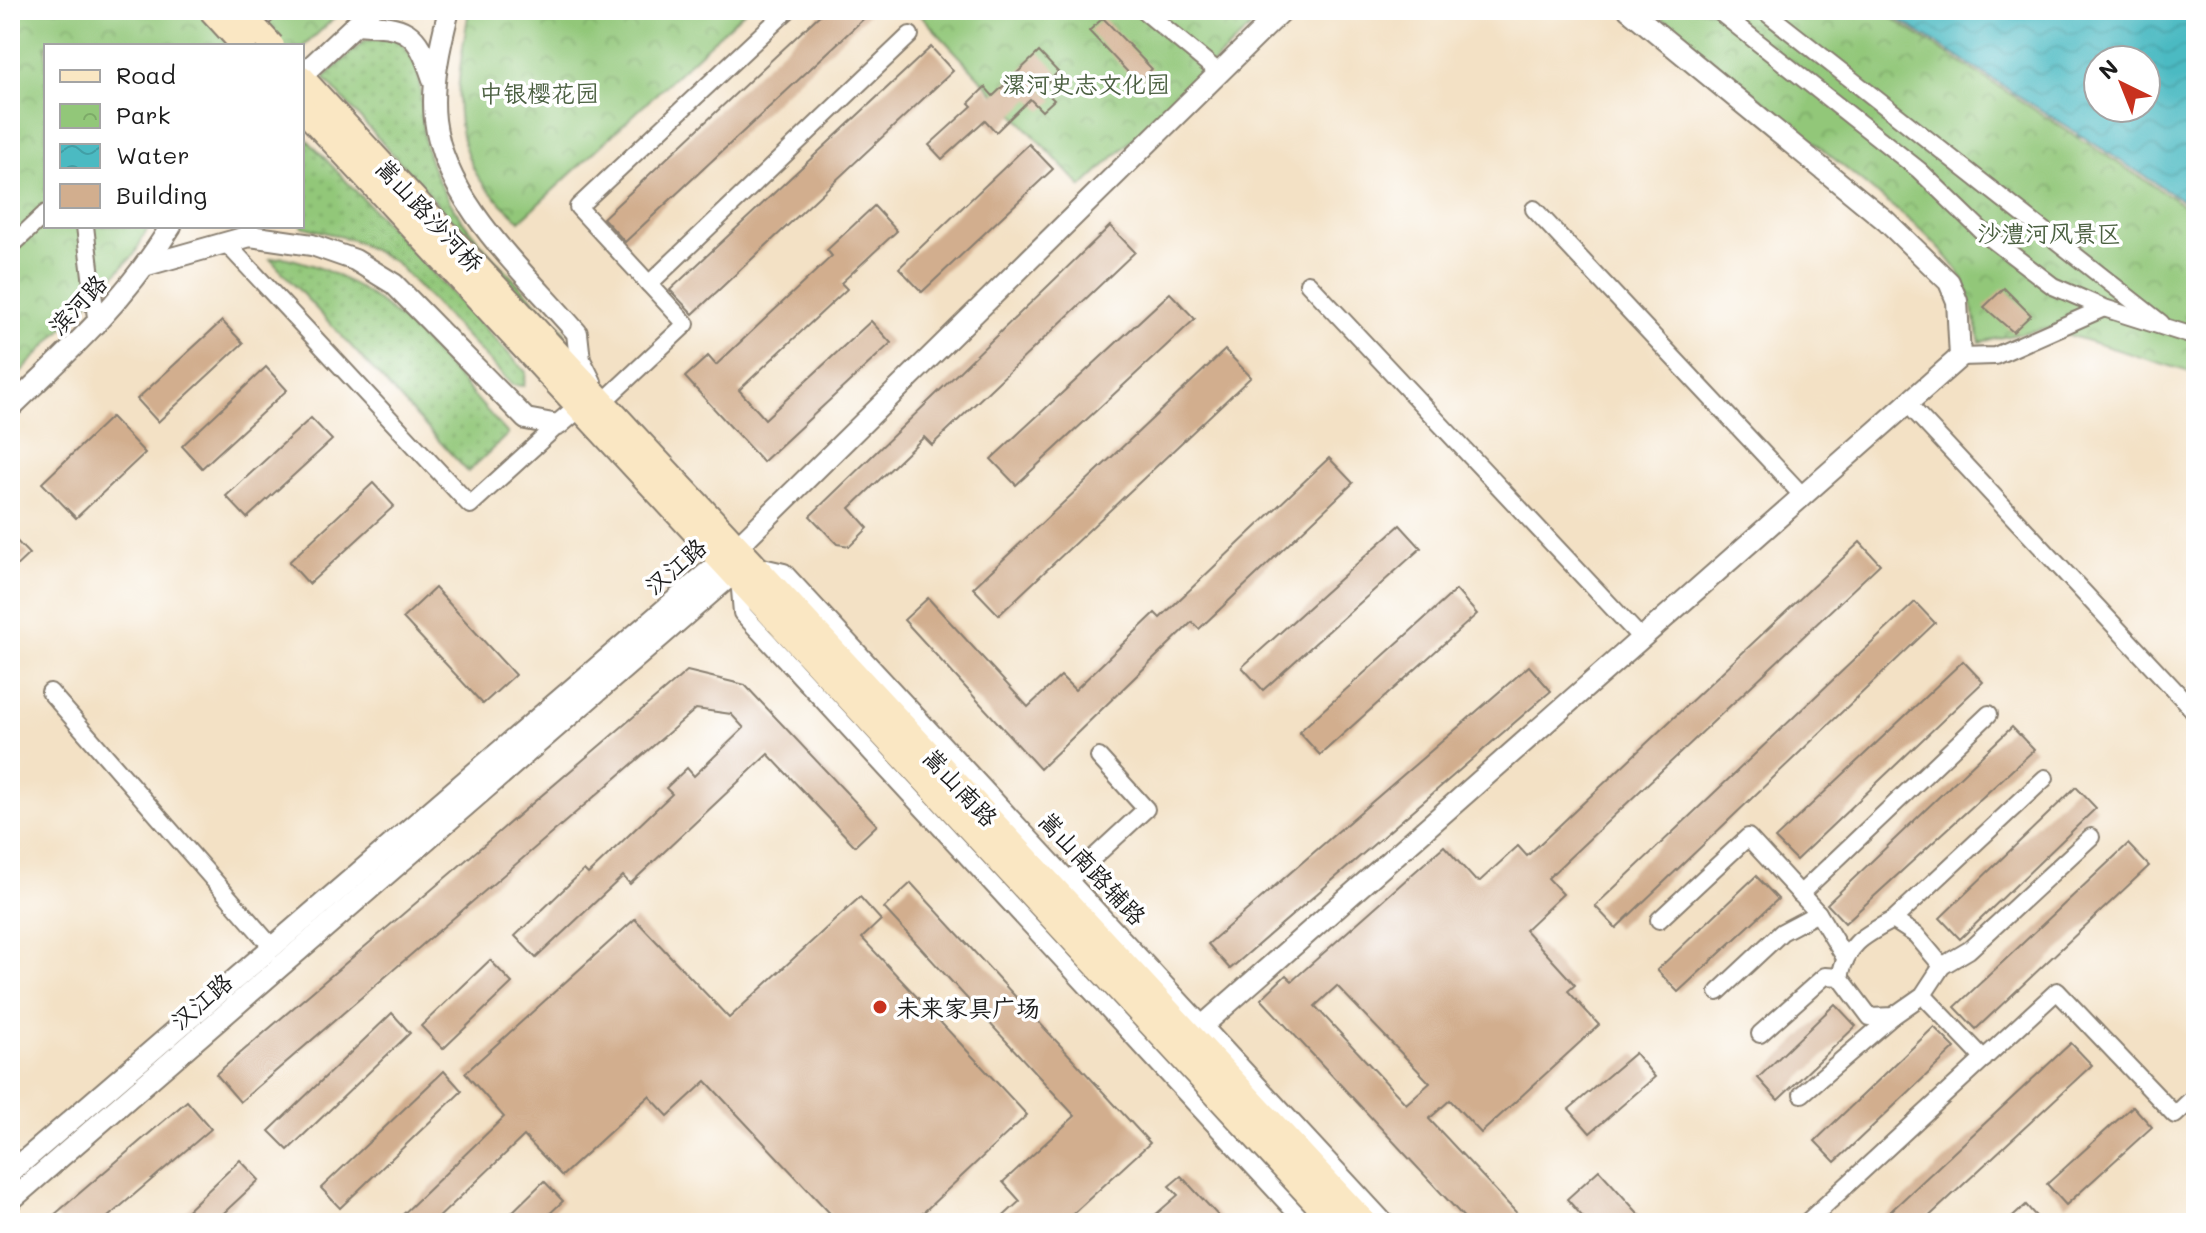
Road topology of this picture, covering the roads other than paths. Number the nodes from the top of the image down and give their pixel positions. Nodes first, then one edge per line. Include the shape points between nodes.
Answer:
1 (211, 10) edge
2 (239, 10) edge
3 (271, 10) edge
4 (449, 10) edge
5 (788, 10) edge
6 (1143, 10) edge
7 (1283, 10) edge
8 (1629, 10) edge
9 (1717, 10) edge
10 (1763, 10) edge
11 (363, 17) edge
12 (910, 35) dead end
13 (234, 44) edge
14 (242, 44) edge
15 (270, 44) edge
16 (1217, 71) junction
17 (304, 74) edge
18 (304, 78) edge
19 (435, 84) junction
20 (304, 110) edge
21 (1534, 209) dead end
22 (44, 215) edge
23 (85, 228) edge
24 (170, 228) edge
25 (236, 235) edge
26 (10, 247) edge
27 (147, 265) junction
28 (1308, 283) dead end
29 (649, 284) junction
30 (2104, 308) junction
31 (97, 326) junction
32 (2171, 331) junction
33 (2196, 337) edge
34 (1960, 357) junction
35 (549, 358) junction
36 (593, 400) junction
37 (1906, 402) junction
38 (10, 408) edge
39 (558, 425) junction
40 (1802, 495) junction
41 (737, 564) junction
42 (1641, 638) junction
43 (50, 692) dead end
44 (2196, 713) edge
45 (1989, 714) dead end
46 (1099, 757) dead end
47 (2045, 778) dead end
48 (2091, 837) dead end
49 (1057, 891) junction
50 (1800, 894) junction
51 (1818, 913) junction
52 (1659, 920) dead end
53 (1893, 920) junction
54 (272, 947) junction
55 (1844, 956) junction
56 (1942, 966) junction
57 (1840, 977) junction
58 (1718, 992) dead end
59 (1923, 995) junction
60 (1893, 1016) junction
61 (1760, 1034) dead end
62 (1191, 1036) junction
63 (1984, 1059) junction
64 (1216, 1092) junction
65 (1802, 1094) dead end
66 (2196, 1095) edge
67 (1215, 1125) junction
68 (10, 1173) edge
69 (10, 1201) edge
70 (1323, 1220) edge
71 (1365, 1223) edge
72 (1386, 1223) edge
73 (1806, 1223) edge

1 - 14 main road, bridge
2 - 15 main road, bridge
3 - 13 street
4 - 19 street
5 - 29 street via 578,207
6 - 16 street
7 - 16 street
8 - 34 street via 1886,221 1949,282 1957,301
9 - 30 street via 1919,170 1985,234 2053,286
10 - 32 street
11 - 17 street
11 - 19 street via 409,33 422,46
12 - 29 street
16 - 41 street
18 - 35 main road, 嵩山路沙河桥
19 - 36 street via 440,148 460,196 577,333
20 - 35 main road, 嵩山路沙河桥
21 - 40 street
22 - 26 street
23 - 31 street
24 - 27 street, 滨河路
25 - 27 street
25 - 39 street via 312,245 355,260 394,284 526,419
25 - 39 street via 470,505
27 - 31 street, 滨河路
28 - 42 street
29 - 36 street via 686,324
30 - 32 street
30 - 34 street via 1995,356
31 - 38 street, 滨河路
32 - 33 street
34 - 37 street
35 - 36 main road, 嵩山南路
36 - 39 street
36 - 41 main road, 嵩山南路
37 - 40 street
37 - 44 street
40 - 42 street
41 - 49 main road, 嵩山南路
41 - 49 street, 嵩山南路辅路 via 784,572
41 - 54 street, 汉江路
41 - 67 street via 742,613
41 - 69 street, 汉江路
42 - 62 street
43 - 54 street
45 - 50 street
46 - 49 street via 1146,809
47 - 53 street
48 - 56 street via 1969,950
49 - 62 main road, 嵩山南路
49 - 62 street, 嵩山南路辅路
50 - 51 street
50 - 52 street via 1748,837
51 - 55 street
51 - 58 street via 1782,932
53 - 55 street via 1867,934
53 - 56 street via 1916,935
54 - 68 street, 汉江路
55 - 57 street
56 - 59 street
57 - 60 street via 1870,1017
57 - 61 street via 1825,976
59 - 60 street
59 - 63 street
60 - 65 street
62 - 64 main road, 嵩山南路
62 - 71 main road, 嵩山南路
62 - 72 street, 嵩山南路辅路
63 - 66 street via 2057,991 2175,1115
63 - 73 street
64 - 67 street
64 - 70 main road, 嵩山南路
67 - 70 street

